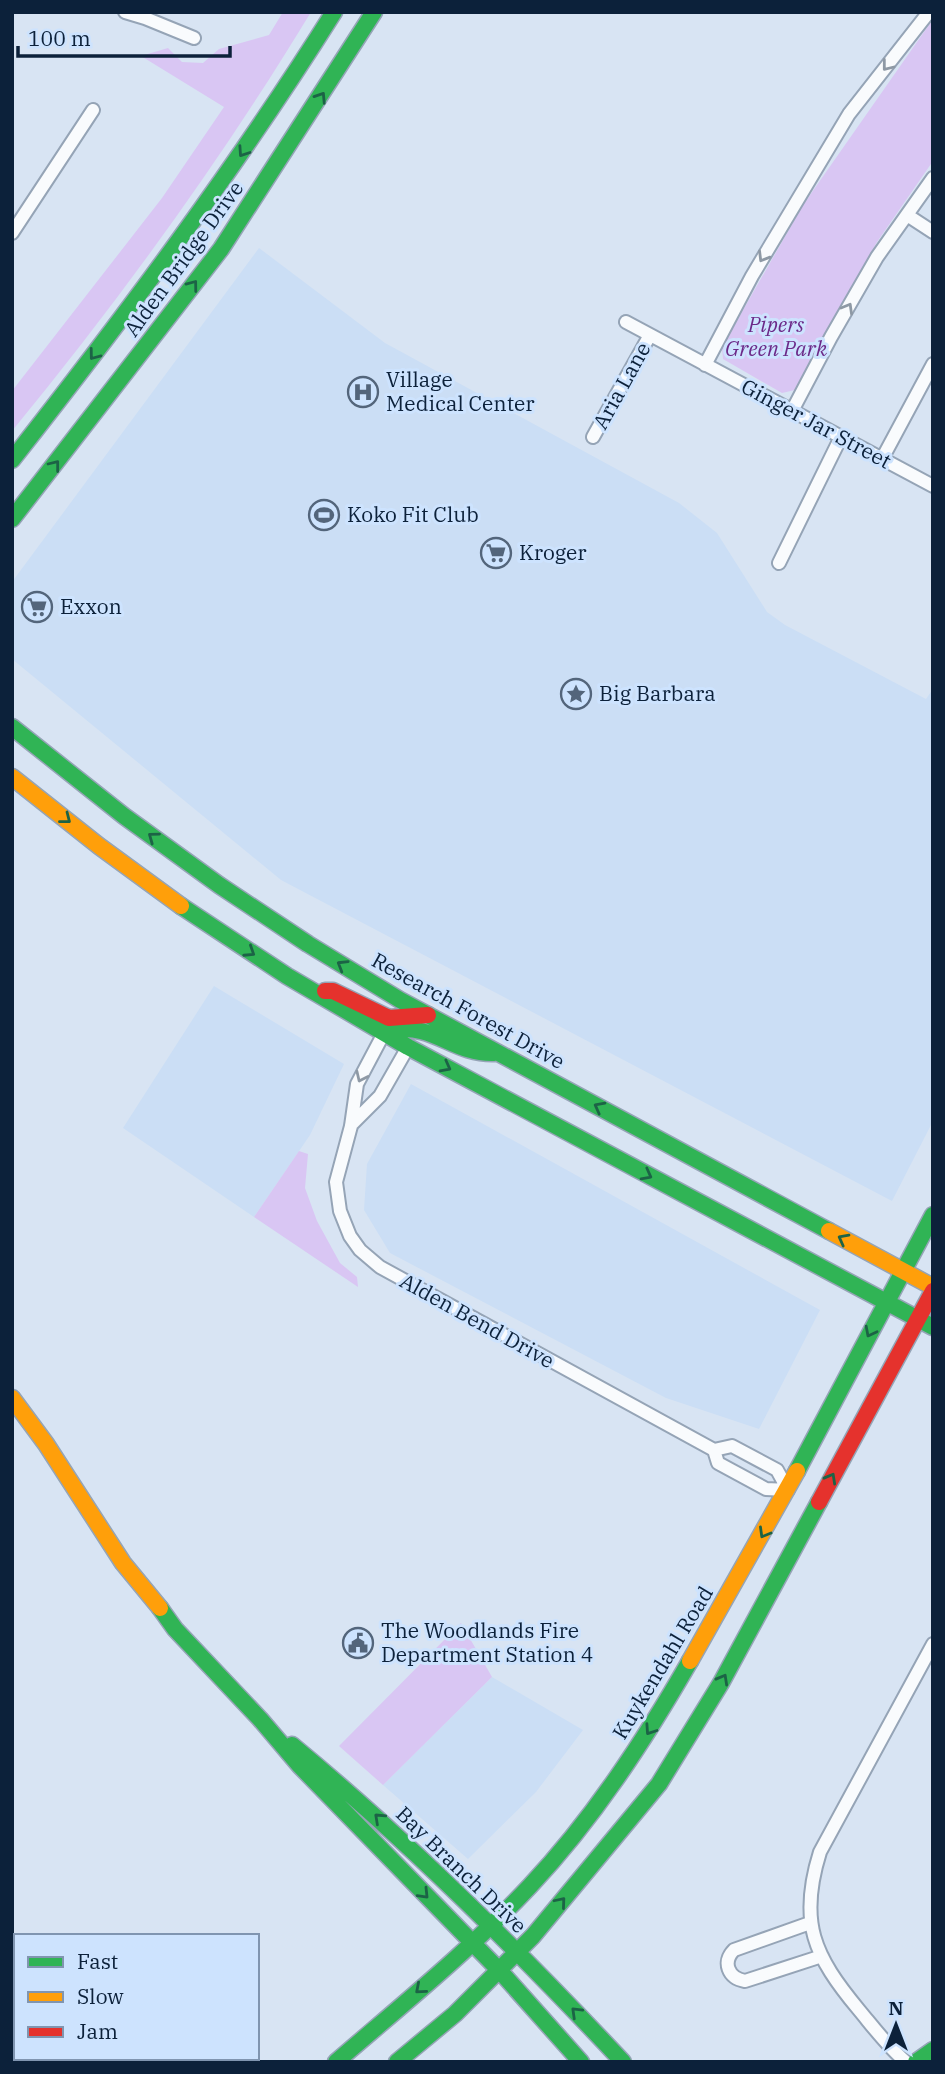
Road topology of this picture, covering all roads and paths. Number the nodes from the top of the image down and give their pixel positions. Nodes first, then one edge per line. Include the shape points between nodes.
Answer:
1 (125, 12) edge
2 (334, 12) edge
3 (374, 12) edge
4 (929, 12) edge
5 (194, 38) dead end
6 (93, 110) dead end
7 (933, 178) edge
8 (907, 215) junction
9 (933, 232) edge
10 (12, 233) edge
11 (626, 322) dead end
12 (650, 335) junction
13 (933, 364) edge
14 (705, 365) junction
15 (792, 411) junction
16 (593, 437) dead end
17 (841, 437) junction
18 (882, 459) junction
19 (12, 460) edge
20 (933, 486) edge
21 (12, 519) edge
22 (779, 563) dead end
23 (12, 727) edge
24 (12, 777) edge
25 (310, 989) junction
26 (428, 1015) junction
27 (384, 1033) junction
28 (408, 1047) junction
29 (500, 1054) junction
30 (351, 1126) junction
31 (933, 1215) edge
32 (903, 1272) junction
33 (933, 1289) edge
34 (886, 1302) junction
35 (918, 1318) junction
36 (933, 1327) edge
37 (12, 1398) edge
38 (714, 1450) junction
39 (788, 1490) junction
40 (933, 1644) edge
41 (260, 1719) junction
42 (810, 1923) junction
43 (490, 1926) junction
44 (472, 1944) junction
45 (516, 1953) junction
46 (822, 1956) junction
47 (499, 1970) junction
48 (933, 2050) edge
49 (336, 2062) edge
50 (397, 2062) edge
51 (581, 2062) edge
52 (623, 2062) edge
53 (906, 2062) edge
54 (916, 2062) edge

1 - 5 street
2 -> 19 main road, Alden Bridge Drive via 189,231
21 -> 3 main road, Alden Bridge Drive via 220,249
4 -> 14 street via 849,114 752,276
6 - 10 street
7 - 8 street
8 - 9 street
15 -> 8 street via 877,257
11 - 12 street, Ginger Jar Street
12 - 14 street, Ginger Jar Street
12 - 16 street, Aria Lane
13 - 18 street
14 - 15 street, Ginger Jar Street
15 - 17 street, Ginger Jar Street
17 - 18 street, Ginger Jar Street
17 - 22 street
18 - 20 street, Ginger Jar Street
26 -> 23 main road, Research Forest Drive via 219,885
24 -> 25 main road via 198,918
25 - 26 main road via 333,991 389,1018
25 - 27 main road
26 - 29 main road, Research Forest Drive
27 - 28 main road
27 - 29 main road via 413,1027 471,1052
27 -> 30 street, Alden Bend Drive via 357,1084
28 - 30 street, Alden Bend Drive via 380,1096
28 -> 34 main road
32 -> 29 main road, Research Forest Drive
30 - 38 street, Alden Bend Drive via 335,1182 340,1211 360,1250 380,1267
31 - 32 main road, Kuykendahl Road
32 - 33 main road, Research Forest Drive
32 - 34 main road, Kuykendahl Road
33 - 35 main road
34 - 35 main road
34 -> 39 main road, Kuykendahl Road
35 - 36 main road
45 -> 35 main road via 659,1784 721,1683
37 - 41 main road, Bay Branch Drive via 123,1563 174,1629
38 - 39 street, Alden Bend Drive via 718,1463 766,1489
38 - 39 street, Alden Bend Drive via 732,1446 777,1470
39 -> 43 main road, Kuykendahl Road via 654,1724 620,1774 556,1857
40 - 42 street via 820,1852 811,1887
43 -> 41 main road, Bay Branch Drive via 351,1793
41 -> 44 main road, Bay Branch Drive
42 - 46 street
42 - 46 street via 734,1950 728,1969 734,1978 745,1981
43 - 44 main road, Kuykendahl Road
43 - 45 main road, Bay Branch Drive
44 - 47 main road, Bay Branch Drive
44 -> 49 main road, Kuykendahl Road
45 - 47 main road
52 -> 45 main road, Bay Branch Drive
46 - 53 street via 838,1985
47 - 50 main road
47 - 51 main road, Bay Branch Drive
48 - 54 main road

